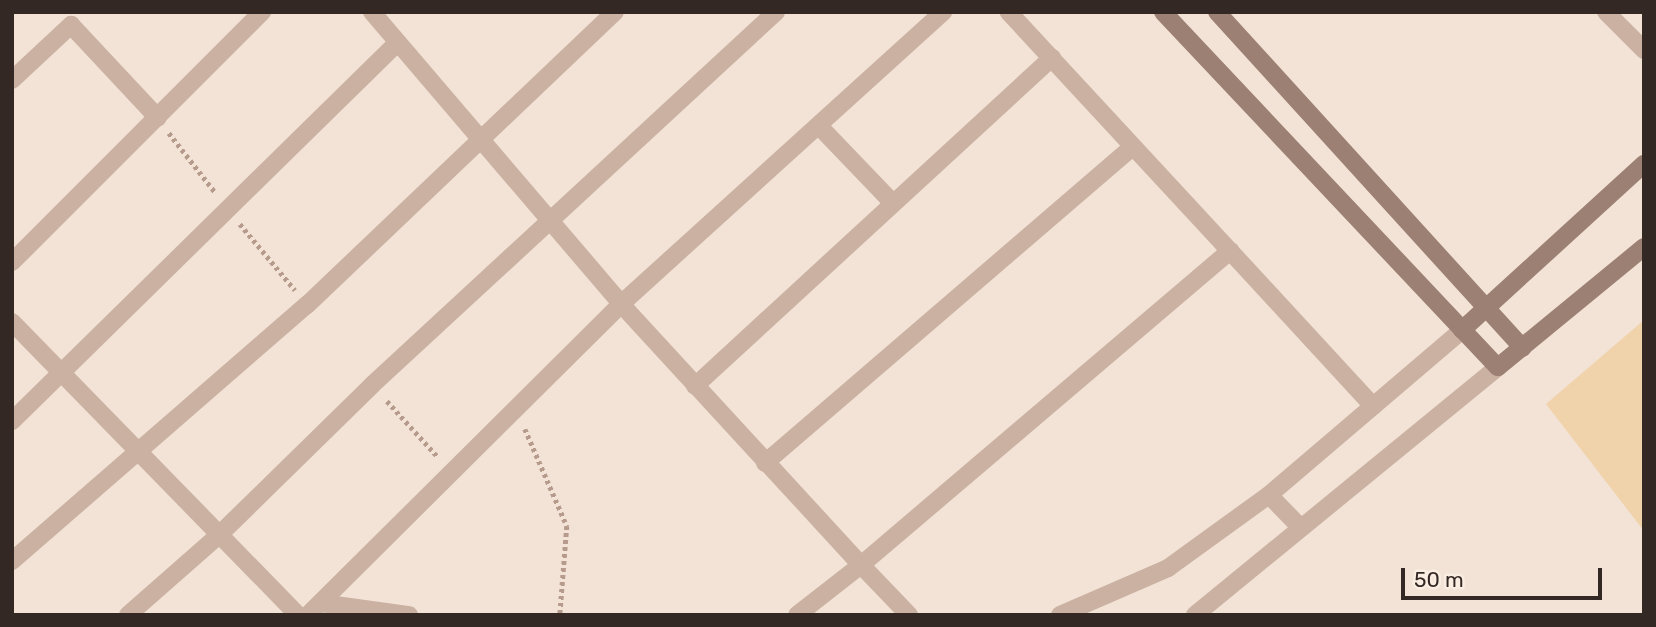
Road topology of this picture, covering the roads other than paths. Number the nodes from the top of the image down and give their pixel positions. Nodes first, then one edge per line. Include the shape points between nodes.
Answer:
1 (262, 12) edge
2 (372, 12) edge
3 (615, 12) edge
4 (776, 12) edge
5 (943, 12) edge
6 (1009, 12) edge
7 (1163, 12) edge
8 (1217, 12) edge
9 (1606, 12) edge
10 (65, 18) edge
11 (397, 43) junction
12 (1644, 50) edge
13 (1052, 58) junction
14 (12, 80) edge
15 (158, 118) junction
16 (819, 126) junction
17 (482, 142) junction
18 (1132, 147) junction
19 (1644, 164) edge
20 (892, 202) junction
21 (550, 218) junction
22 (1644, 247) edge
23 (1230, 251) junction
24 (12, 262) edge
25 (621, 304) junction
26 (1486, 307) junction
27 (12, 322) edge
28 (1462, 330) junction
29 (1523, 348) junction
30 (1498, 368) junction
31 (63, 375) junction
32 (695, 386) junction
33 (1373, 406) junction
34 (12, 421) edge
35 (137, 450) junction
36 (765, 463) junction
37 (1269, 495) junction
38 (1300, 527) junction
39 (218, 536) junction
40 (12, 561) edge
41 (861, 565) junction
42 (315, 609) edge
43 (128, 615) edge
44 (298, 615) edge
45 (409, 615) edge
46 (797, 615) edge
47 (909, 615) edge
48 (1060, 615) edge
49 (1195, 615) edge

1 - 15 street
2 - 11 street
3 - 17 street
4 - 21 street
5 - 16 street
6 - 13 street
7 - 28 street
8 - 26 street
9 - 12 street
10 - 14 street
10 - 15 street
11 - 17 street
11 - 31 street
13 - 18 street
13 - 20 street
15 - 24 street
16 - 20 street
16 - 25 street
17 - 21 street
17 - 35 street via 307,305
18 - 23 street
18 - 36 street
19 - 26 street
20 - 32 street
21 - 25 street
21 - 39 street
22 - 29 street
23 - 33 street
23 - 41 street
25 - 32 street
25 - 42 street
26 - 28 street
26 - 29 street
27 - 31 street
28 - 30 street
28 - 33 street
29 - 30 street
30 - 38 street
31 - 34 street
31 - 35 street
32 - 36 street
33 - 37 street
35 - 39 street
35 - 40 street
36 - 41 street
37 - 38 street
37 - 48 street via 1148,580
38 - 49 street
39 - 43 street
39 - 44 street
41 - 46 street
41 - 47 street
42 - 45 street

